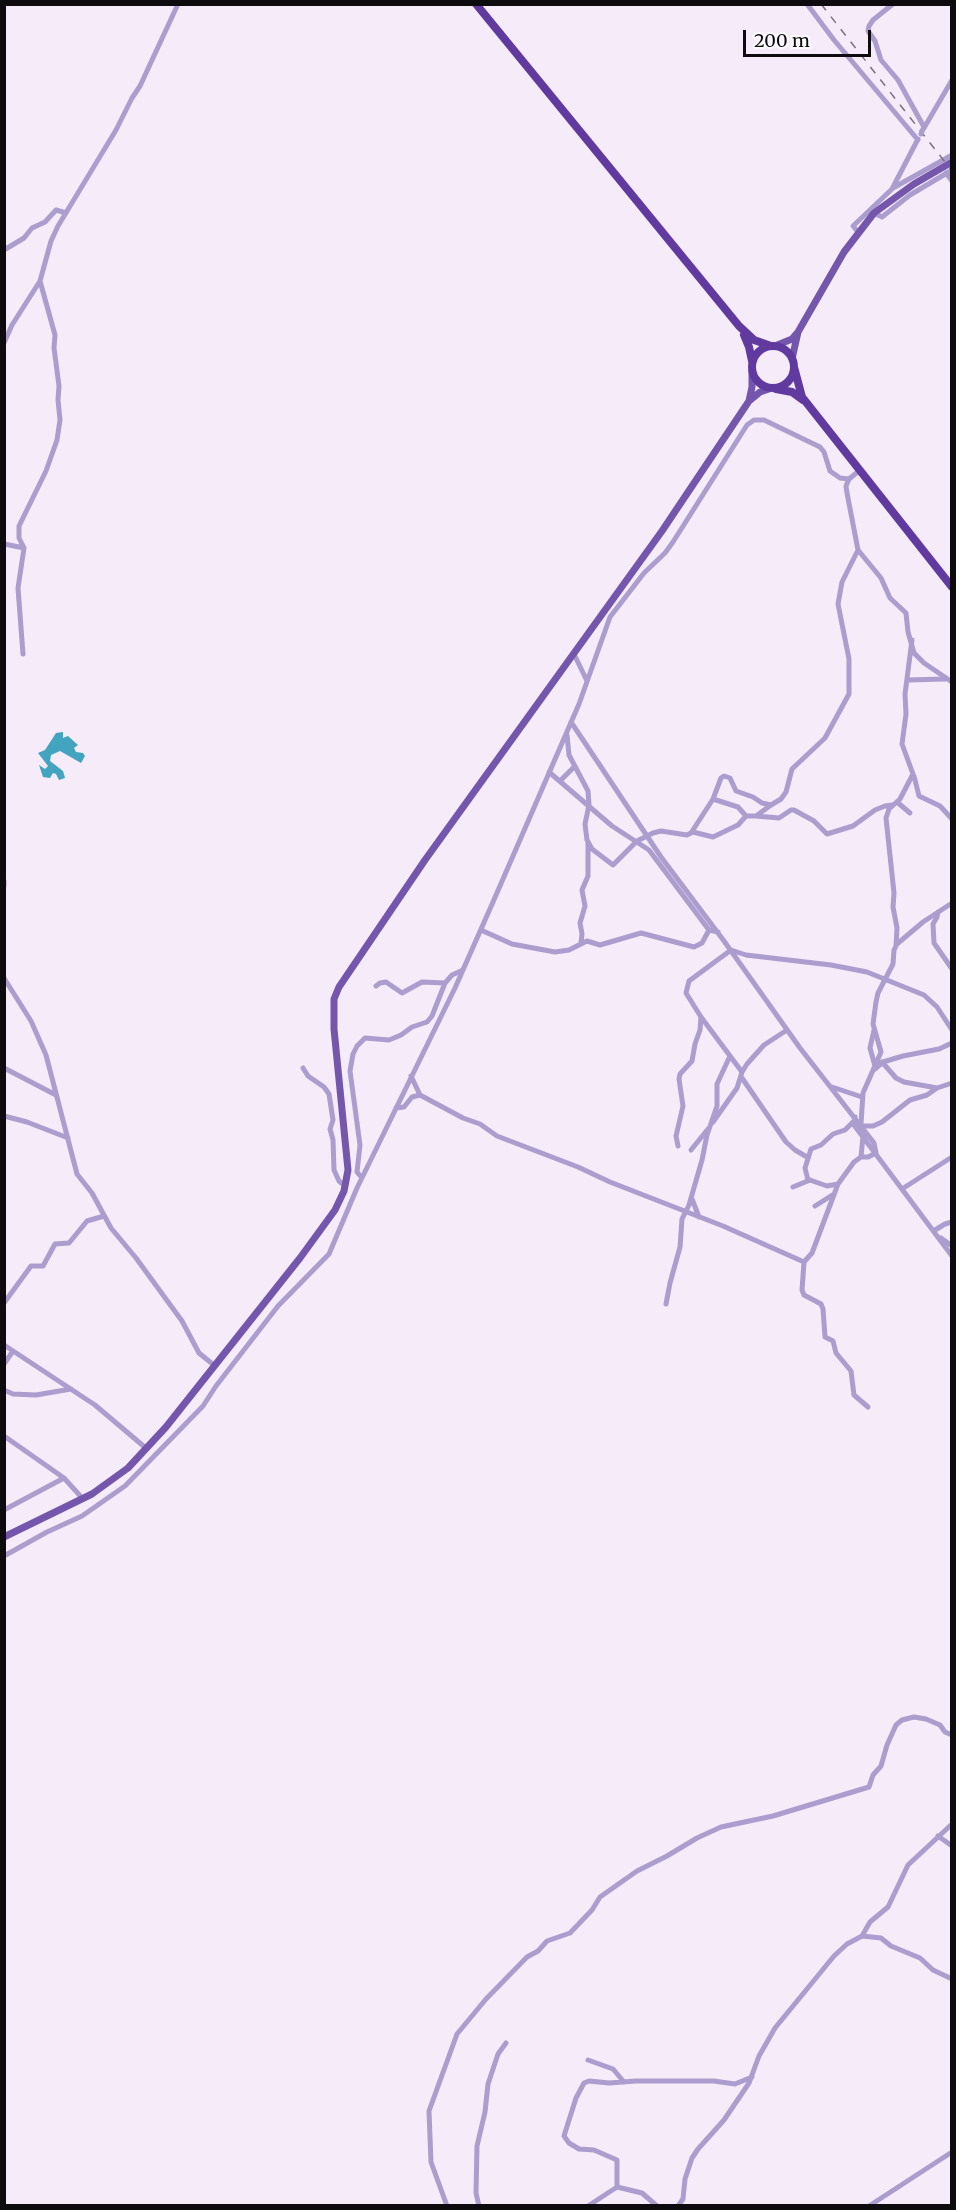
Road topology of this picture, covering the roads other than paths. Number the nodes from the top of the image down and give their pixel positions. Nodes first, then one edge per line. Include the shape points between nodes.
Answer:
1 (178, 4) edge
2 (476, 4) edge
3 (807, 4) edge
4 (893, 4) edge
5 (951, 80) edge
6 (923, 130) junction
7 (918, 140) junction
8 (951, 155) edge
9 (951, 162) edge
10 (949, 172) edge
11 (951, 181) edge
12 (892, 189) junction
13 (66, 213) junction
14 (874, 213) junction
15 (858, 232) junction
16 (4, 250) edge
17 (40, 281) junction
18 (739, 326) junction
19 (798, 332) junction
20 (4, 343) edge
21 (773, 346) junction
22 (793, 363) junction
23 (752, 367) junction
24 (772, 389) junction
25 (749, 401) junction
26 (806, 403) junction
27 (860, 470) junction
28 (849, 479) junction
29 (4, 544) edge
30 (24, 548) junction
31 (858, 550) junction
32 (950, 580) edge
33 (912, 640) junction
34 (22, 654) dead end
35 (574, 654) junction
36 (908, 680) junction
37 (949, 680) edge
38 (587, 681) junction
39 (571, 722) junction
40 (567, 731) junction
41 (574, 767) junction
42 (549, 771) junction
43 (914, 774) junction
44 (560, 781) junction
45 (713, 799) junction
46 (895, 804) junction
47 (589, 805) junction
48 (771, 805) junction
49 (910, 813) dead end
50 (746, 816) junction
51 (756, 816) junction
52 (951, 819) edge
53 (693, 832) junction
54 (647, 835) junction
55 (637, 841) junction
56 (588, 843) junction
57 (4, 881) edge
58 (4, 886) edge
59 (951, 903) edge
60 (938, 912) junction
61 (481, 930) junction
62 (709, 930) junction
63 (718, 932) junction
64 (581, 943) junction
65 (896, 946) junction
66 (731, 950) junction
67 (951, 969) edge
68 (463, 970) junction
69 (4, 978) edge
70 (885, 979) junction
71 (445, 983) junction
72 (376, 986) dead end
73 (701, 1017) junction
74 (874, 1029) junction
75 (787, 1030) junction
76 (951, 1030) edge
77 (951, 1043) edge
78 (730, 1056) junction
79 (881, 1061) junction
80 (874, 1066) junction
81 (4, 1068) edge
82 (303, 1068) dead end
83 (871, 1072) junction
84 (742, 1075) junction
85 (411, 1076) junction
86 (951, 1083) edge
87 (831, 1086) junction
88 (938, 1088) junction
89 (734, 1094) junction
90 (56, 1095) junction
91 (420, 1095) junction
92 (862, 1097) junction
93 (718, 1100) junction
94 (396, 1108) junction
95 (4, 1116) edge
96 (854, 1120) junction
97 (861, 1125) junction
98 (873, 1126) junction
99 (709, 1128) junction
100 (865, 1135) junction
101 (68, 1138) junction
102 (678, 1146) dead end
103 (691, 1150) dead end
104 (876, 1153) junction
105 (807, 1157) junction
106 (861, 1157) junction
107 (951, 1157) edge
108 (362, 1178) junction
109 (808, 1180) junction
110 (838, 1184) junction
111 (345, 1186) junction
112 (793, 1187) dead end
113 (902, 1189) junction
114 (834, 1194) junction
115 (691, 1197) junction
116 (912, 1204) junction
117 (815, 1206) dead end
118 (685, 1213) junction
119 (104, 1216) junction
120 (699, 1217) junction
121 (951, 1222) edge
122 (935, 1230) junction
123 (951, 1246) edge
124 (951, 1256) edge
125 (804, 1262) junction
126 (4, 1303) edge
127 (666, 1304) dead end
128 (4, 1345) edge
129 (13, 1351) junction
130 (4, 1364) edge
131 (215, 1366) junction
132 (71, 1389) junction
133 (4, 1390) edge
134 (868, 1407) dead end
135 (4, 1436) edge
136 (147, 1449) junction
137 (64, 1478) junction
138 (83, 1499) junction
139 (4, 1510) edge
140 (4, 1537) edge
141 (4, 1556) edge
142 (951, 1735) edge
143 (951, 1824) edge
144 (938, 1836) junction
145 (951, 1846) edge
146 (862, 1936) junction
147 (951, 1979) edge
148 (506, 2043) dead end
149 (588, 2060) dead end
150 (752, 2077) junction
151 (624, 2082) junction
152 (951, 2152) edge
153 (617, 2187) junction
154 (447, 2205) edge
155 (479, 2205) edge
156 (588, 2205) edge
157 (657, 2205) edge
158 (678, 2205) edge
159 (868, 2205) edge

1 - 13 street via 140,86
2 - 18 highway
3 - 7 street
4 - 6 street via 873,20 868,31
5 - 6 street
6 - 7 street
7 - 12 street
8 - 12 street
9 - 14 main road
10 - 11 street
10 - 14 street via 882,217
12 - 15 street via 853,226
13 - 16 street via 56,210
13 - 17 street via 51,241
14 - 15 main road
15 - 19 main road
17 - 20 street
17 - 30 street via 55,335 59,428 40,486 19,526
18 - 21 highway via 754,340
18 - 23 highway via 747,341
19 - 21 main road via 792,339
19 - 22 main road
21 - 22 highway via 782,348
21 - 23 highway via 756,354
22 - 24 highway via 793,375 788,382
22 - 26 highway
23 - 24 highway via 761,386
23 - 25 main road
24 - 25 main road
24 - 26 highway via 792,392
25 - 35 main road
26 - 27 highway
27 - 28 street
27 - 32 highway
28 - 31 street via 846,493
28 - 38 street via 830,471 820,447 764,420 750,422 669,548 610,617
29 - 30 street
30 - 34 street via 18,588
31 - 33 street via 881,579 890,598 906,614
31 - 48 street via 838,596 849,659 849,694 825,738 792,769 784,796
33 - 36 street
33 - 37 street via 911,648 918,658
35 - 38 street
35 - 111 main road via 339,987 333,1009 348,1170
36 - 37 street
36 - 43 street via 902,744
38 - 39 street
39 - 40 street
39 - 54 street
40 - 41 street via 567,749
40 - 42 street
41 - 44 street
41 - 47 street via 586,785
42 - 44 street
42 - 61 street
43 - 46 street
43 - 52 street via 919,796 940,806
44 - 47 street
45 - 48 street via 721,778 728,776 739,793
45 - 50 street via 738,807
45 - 53 street
46 - 49 street
46 - 51 street via 875,810 853,826 827,834 814,820 794,810 779,818
46 - 65 street via 886,823
47 - 55 street via 618,832
47 - 56 street via 585,824
48 - 51 street
50 - 51 street
50 - 53 street via 738,825 713,837
53 - 54 street via 687,835 661,831
54 - 55 street
54 - 63 street
55 - 56 street via 613,865
55 - 62 street via 655,856
56 - 64 street
57 - 58 street
59 - 60 street
60 - 65 street
60 - 67 street via 933,924 934,943
61 - 64 street via 512,944 549,951 569,950
61 - 68 street
62 - 63 street
62 - 64 street via 702,943 694,947 641,933 600,945 588,940
63 - 66 street
65 - 70 street
66 - 70 street via 865,971
66 - 73 street via 689,981 687,997
66 - 75 street
68 - 71 street
68 - 85 street
69 - 90 street via 44,1047
70 - 74 street via 876,1002
70 - 76 street via 928,998
71 - 72 street via 422,982 402,993 387,982
71 - 108 street via 427,1022 389,1040 365,1038 352,1054 350,1071 360,1145 357,1172
73 - 78 street
73 - 102 street via 692,1061 679,1079 683,1106 676,1136
74 - 79 street
74 - 80 street via 870,1048
75 - 84 street via 764,1045
75 - 87 street
77 - 79 street
78 - 84 street
78 - 93 street via 718,1081
79 - 80 street
79 - 83 street
79 - 88 street via 904,1082
80 - 83 street
81 - 90 street
82 - 111 street via 329,1094 334,1170
83 - 92 street
84 - 89 street
84 - 105 street via 786,1142
85 - 91 street
85 - 94 street
86 - 88 street
87 - 92 street
87 - 96 street
88 - 98 street via 910,1100 887,1120
89 - 93 street
89 - 99 street
90 - 101 street
91 - 94 street
91 - 118 street via 497,1136
92 - 97 street
93 - 99 street
94 - 108 street
95 - 101 street
96 - 97 street
96 - 100 street
96 - 105 street via 845,1130 811,1149
97 - 98 street
97 - 100 street
98 - 100 street
99 - 103 street
99 - 115 street
100 - 104 street via 876,1146
100 - 106 street
101 - 119 street via 77,1174
104 - 106 street
104 - 113 street
105 - 109 street
106 - 110 street
107 - 113 street
108 - 141 street via 329,1254 278,1306 203,1406 109,1499
109 - 110 street via 827,1186
109 - 112 street
110 - 114 street
111 - 131 main road via 335,1210
113 - 116 street
114 - 117 street
114 - 125 street via 812,1253
115 - 118 street
115 - 120 street
116 - 122 street
116 - 124 street
118 - 120 street
118 - 127 street
119 - 126 street via 87,1221 69,1243 55,1244 43,1266 31,1266
119 - 131 street via 173,1308 199,1353
120 - 125 street
121 - 122 street
122 - 123 street
125 - 134 street via 803,1293 821,1304 825,1337 833,1341 836,1353 851,1371 854,1395
128 - 129 street
129 - 130 street
129 - 132 street
131 - 136 main road
132 - 133 street via 36,1395
132 - 136 street
135 - 137 street
136 - 138 main road via 120,1475
137 - 138 street
137 - 139 street
138 - 140 main road
142 - 154 street via 926,1719 902,1720 869,1787 722,1827 691,1841 603,1895 570,1933 547,1941 527,1957 457,2034 429,2111 431,2162
143 - 144 street
144 - 145 street
144 - 146 street via 904,1869 890,1903
146 - 147 street via 882,1938
146 - 150 street via 834,1956 788,2012 765,2045
148 - 155 street via 488,2084 477,2146
149 - 151 street via 613,2070
150 - 151 street via 735,2084
150 - 158 street via 724,2120 698,2149
151 - 153 street via 584,2083 564,2134 576,2147 617,2160
152 - 159 street
153 - 156 street
153 - 157 street via 642,2193

